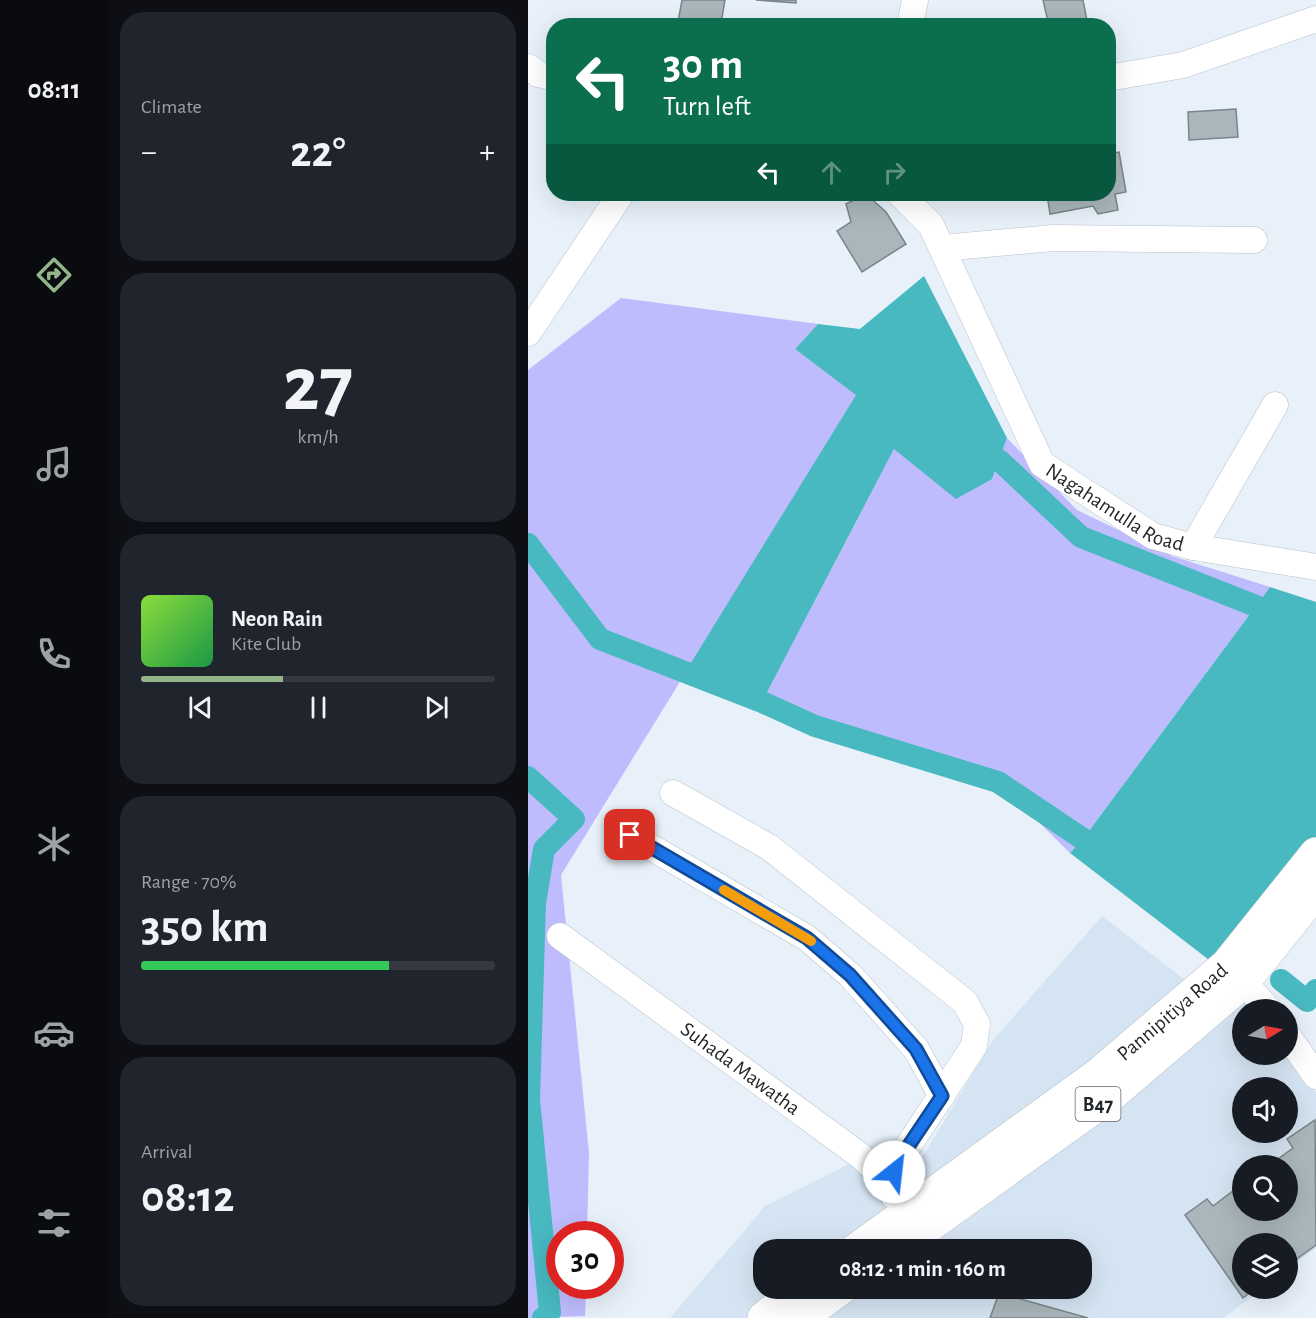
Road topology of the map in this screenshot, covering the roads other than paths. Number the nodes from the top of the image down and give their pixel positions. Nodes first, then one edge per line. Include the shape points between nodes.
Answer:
1 (915, 0) edge
2 (912, 18) edge
3 (1316, 20) edge
4 (528, 67) edge
5 (546, 76) edge
6 (1116, 77) edge
7 (616, 201) edge
8 (907, 201) edge
9 (1254, 240) dead end
10 (942, 248) junction
11 (528, 333) edge
12 (1275, 405) dead end
13 (1193, 548) junction
14 (1316, 567) edge
15 (673, 793) dead end
16 (630, 835) dead end
17 (1316, 854) edge
18 (1316, 891) edge
19 (560, 936) dead end
20 (1236, 973) junction
21 (1259, 999) edge
22 (1298, 1051) edge
23 (1316, 1076) edge
24 (942, 1096) junction
25 (889, 1183) junction
26 (901, 1217) junction
27 (871, 1239) edge
28 (910, 1239) edge
29 (813, 1299) edge
30 (787, 1309) edge

1 - 2 street
3 - 6 street via 1183,65
4 - 5 street
7 - 11 street
8 - 10 street, Nagahamulla Road via 931,225
9 - 10 street via 1053,238
10 - 13 street, Nagahamulla Road via 1042,464 1153,536
12 - 13 street
13 - 14 street, Nagahamulla Road
15 - 24 street via 769,847 966,1002 977,1024 974,1046
16 - 24 street via 807,938 850,975 916,1049
17 - 20 main road, Pannipitiya Road / B47
18 - 20 main road, Pannipitiya Road / B47
19 - 25 street, Suhada Mawatha via 862,1157
20 - 21 street
20 - 26 main road, Pannipitiya Road / B47
20 - 28 main road, Pannipitiya Road / B47 via 1112,1094
22 - 23 street
24 - 25 street via 899,1160
25 - 26 street, Suhada Mawatha
26 - 27 main road, Pannipitiya Road / B47
29 - 30 main road

